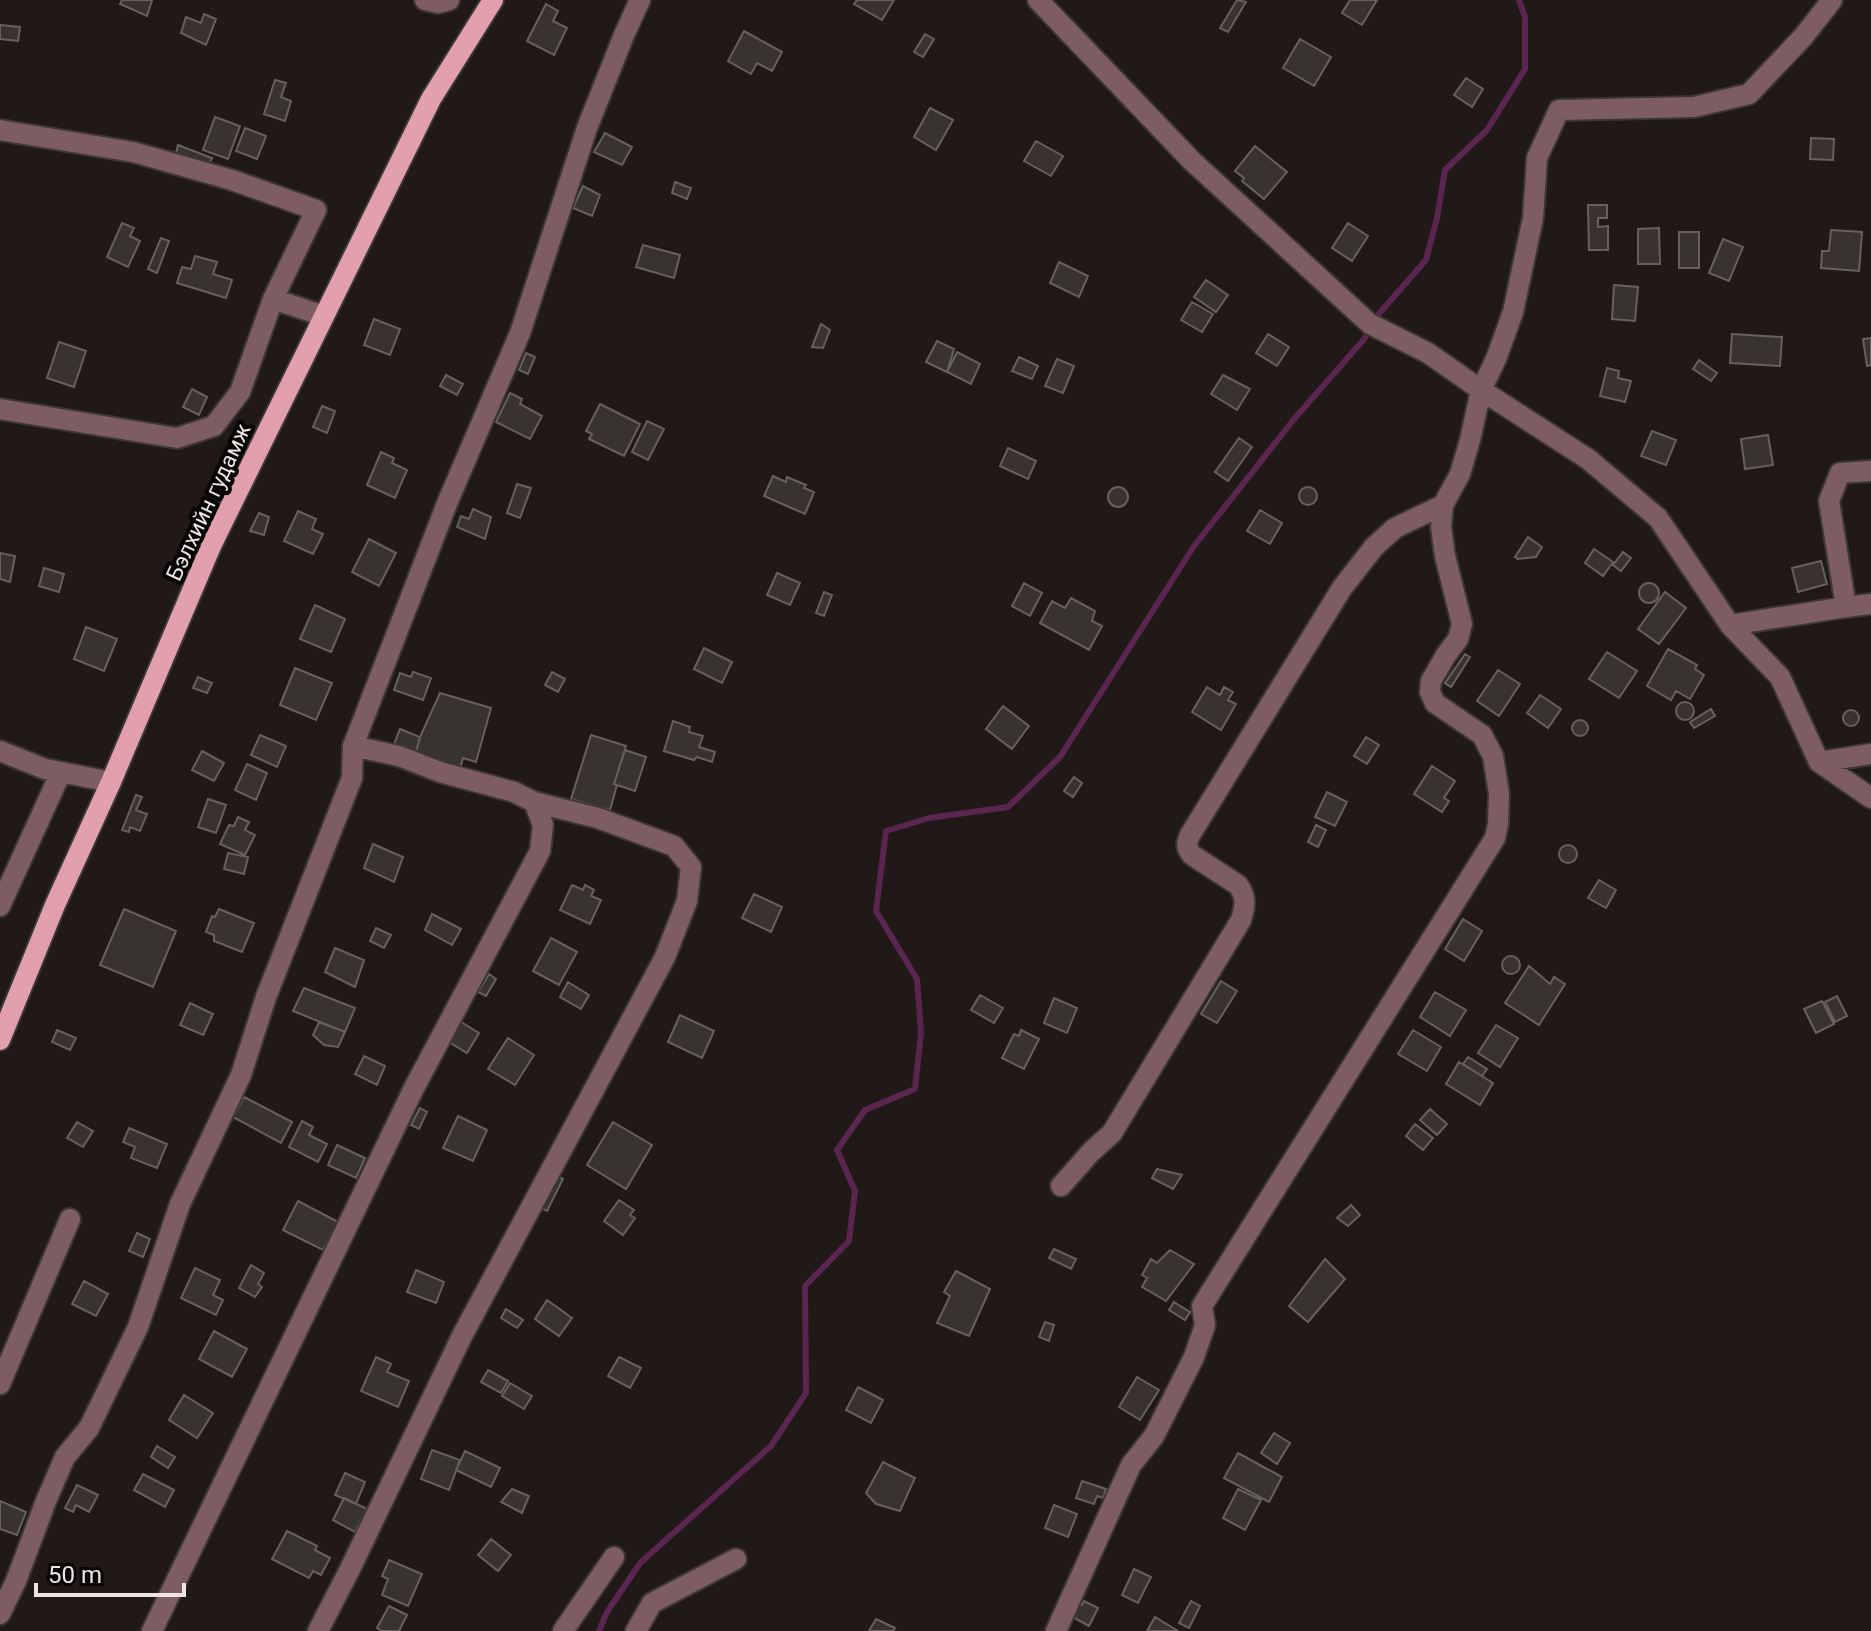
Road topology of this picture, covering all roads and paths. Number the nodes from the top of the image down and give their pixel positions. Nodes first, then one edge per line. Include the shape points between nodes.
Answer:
1 (425, 0) edge
2 (449, 0) edge
3 (493, 0) edge
4 (640, 0) edge
5 (1038, 0) edge
6 (1832, 0) edge
7 (0, 130) edge
8 (273, 299) junction
9 (324, 316) junction
10 (1481, 390) junction
11 (0, 409) edge
12 (1871, 471) edge
13 (1443, 505) junction
14 (1871, 604) edge
15 (1846, 607) junction
16 (1730, 625) junction
17 (353, 746) junction
18 (0, 751) edge
19 (1871, 754) edge
20 (1819, 762) junction
21 (61, 772) junction
22 (111, 782) junction
23 (1871, 798) edge
24 (534, 802) junction
25 (1, 902) edge
26 (0, 1040) edge
27 (1061, 1186) dead end
28 (70, 1219) dead end
29 (0, 1384) edge
30 (614, 1557) dead end
31 (736, 1559) dead end
32 (0, 1614) edge
33 (152, 1631) edge
34 (318, 1631) edge
35 (563, 1631) edge
36 (636, 1631) edge
37 (1056, 1631) edge

1 - 2 street
3 - 9 main road, Бэлхийн гудамж via 431,99
4 - 17 street via 587,128 520,333
5 - 10 street via 1192,161 1370,324 1428,353
6 - 10 street via 1749,94 1694,107 1559,110 1537,158 1533,218 1513,312
7 - 8 street via 133,152 316,210
8 - 9 street
8 - 11 street via 240,392 214,426 177,438
9 - 22 main road, Бэлхийн гудамж via 211,546
10 - 13 street via 1460,474
10 - 16 street via 1588,459 1658,518
12 - 15 street via 1840,473 1829,501
13 - 27 street via 1395,528 1342,588 1190,835 1187,849 1192,855 1243,891 1241,920 1112,1133
13 - 37 street via 1445,556 1462,624 1430,692 1435,703 1482,735 1493,756 1499,794 1495,838 1202,1306 1205,1325 1194,1357 1154,1436 1131,1465
14 - 15 street
15 - 16 street
16 - 20 street via 1780,677
17 - 24 street via 399,756
17 - 32 street via 352,778 290,932 241,1075 180,1204 138,1327 89,1428 65,1457
18 - 21 street
19 - 20 street
20 - 23 street
21 - 22 street
21 - 25 street
22 - 26 main road, Бэлхийн гудамж
24 - 33 street via 543,825 540,851 414,1088
24 - 34 street via 674,846 691,867 687,901 665,957 462,1336
28 - 29 street
30 - 35 street
31 - 36 street via 652,1603

